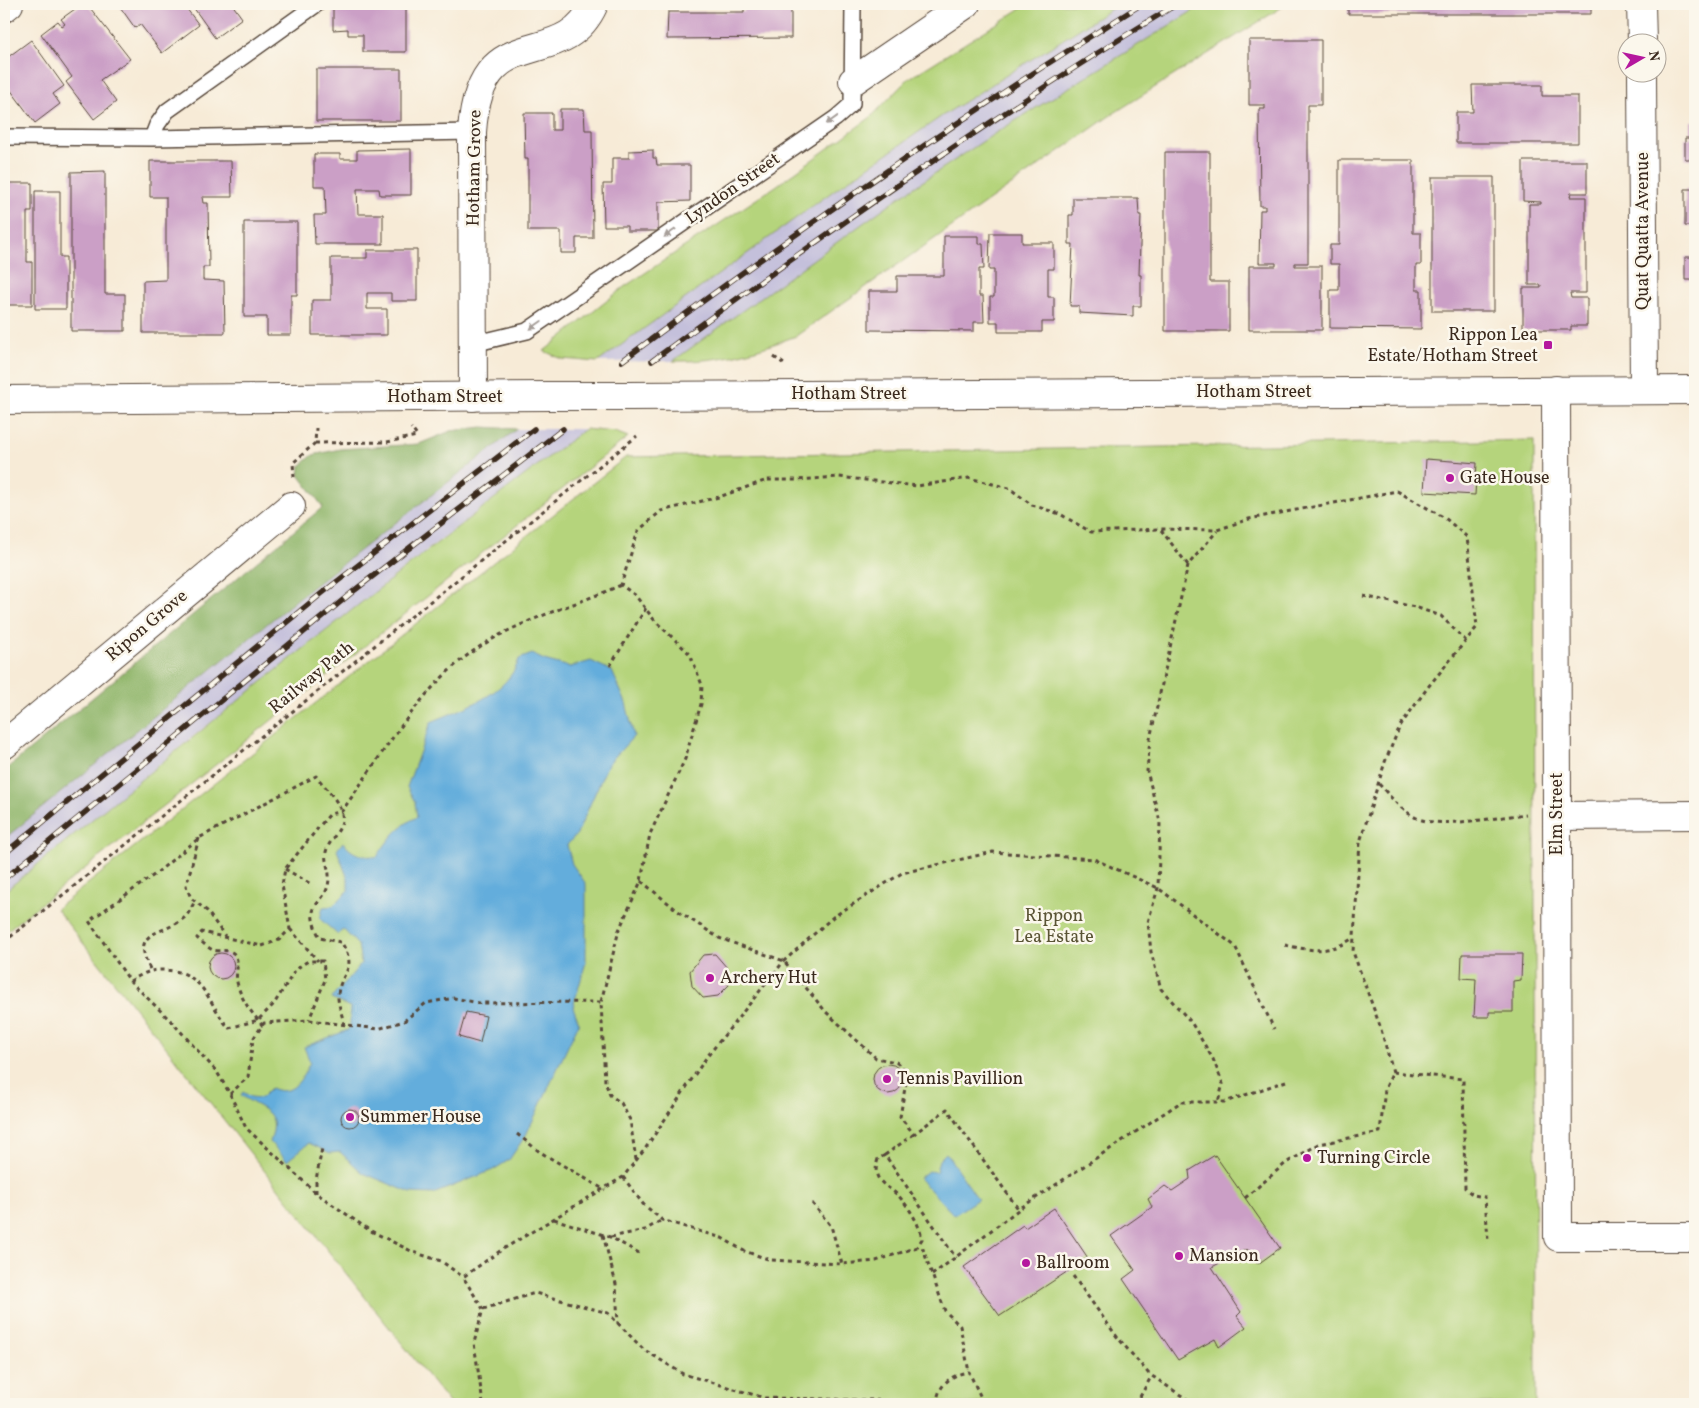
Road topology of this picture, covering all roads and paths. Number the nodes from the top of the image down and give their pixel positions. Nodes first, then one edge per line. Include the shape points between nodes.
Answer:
1 (9, 4) edge
2 (317, 4) edge
3 (594, 4) edge
4 (852, 4) edge
5 (966, 4) edge
6 (1641, 4) edge
7 (4, 8) edge
8 (1642, 32) edge
9 (853, 81) junction
10 (1642, 82) edge
11 (472, 132) junction
12 (4, 137) edge
13 (152, 138) junction
14 (473, 344) junction
15 (1556, 390) junction
16 (1644, 390) junction
17 (1695, 390) edge
18 (473, 397) junction
19 (4, 400) edge
20 (412, 430) dead end
21 (316, 434) dead end
22 (637, 436) dead end
23 (315, 443) junction
24 (293, 463) dead end
25 (291, 506) dead end
26 (1160, 529) junction
27 (1217, 530) junction
28 (1188, 565) junction
29 (621, 585) junction
30 (1363, 596) dead end
31 (646, 608) junction
32 (1466, 641) junction
33 (610, 666) dead end
34 (4, 745) edge
35 (1378, 783) junction
36 (342, 811) junction
37 (1546, 814) junction
38 (1695, 815) edge
39 (198, 838) junction
40 (285, 869) junction
41 (642, 881) junction
42 (311, 884) dead end
43 (1158, 888) junction
44 (195, 902) junction
45 (290, 929) junction
46 (225, 936) junction
47 (1354, 937) junction
48 (4, 942) edge
49 (1285, 945) dead end
50 (318, 961) junction
51 (784, 961) junction
52 (150, 970) junction
53 (130, 981) junction
54 (601, 1002) junction
55 (258, 1020) junction
56 (309, 1020) junction
57 (344, 1025) junction
58 (263, 1026) junction
59 (1274, 1029) dead end
60 (1393, 1072) junction
61 (1286, 1081) dead end
62 (230, 1094) junction
63 (1218, 1102) junction
64 (517, 1134) dead end
65 (914, 1134) junction
66 (322, 1148) dead end
67 (884, 1155) junction
68 (636, 1160) junction
69 (623, 1177) junction
70 (605, 1190) junction
71 (316, 1193) junction
72 (1245, 1198) dead end
73 (812, 1203) dead end
74 (1019, 1210) junction
75 (554, 1218) junction
76 (662, 1220) junction
77 (603, 1235) junction
78 (1695, 1237) edge
79 (610, 1238) junction
80 (1488, 1240) dead end
81 (918, 1246) junction
82 (639, 1253) dead end
83 (956, 1258) junction
84 (842, 1264) junction
85 (932, 1275) junction
86 (1073, 1276) dead end
87 (463, 1277) junction
88 (483, 1309) junction
89 (618, 1325) junction
90 (969, 1372) junction
91 (1151, 1377) junction
92 (810, 1398) junction
93 (982, 1403) edge
94 (483, 1404) edge
95 (810, 1404) edge
96 (914, 1404) edge
97 (937, 1404) edge
98 (1136, 1404) edge
99 (1194, 1404) edge

1 - 7 street
2 - 13 lane via 168,111
3 - 11 street, Hotham Grove via 580,24 567,35 547,45 513,53 495,65 478,94
4 - 9 lane
5 - 9 street
6 - 8 street
9 -> 14 lane, Lyndon Street via 852,104 528,331
10 - 16 street, Quat Quatta Avenue
11 - 13 lane
11 - 14 street, Hotham Grove
12 - 13 lane
14 - 18 street, Hotham Grove
15 - 16 street, Hotham Street
15 - 18 street, Hotham Street, bridge
15 - 37 street, Elm Street
16 - 17 street, Hotham Street
18 - 19 street, Hotham Street
20 - 23 path via 417,436 387,442
21 - 23 path
22 - 48 path, Railway Path
23 - 24 path
25 - 34 street, Ripon Grove
26 - 27 path
26 - 28 path
26 - 29 path via 1091,532 1060,514 1032,506 1009,488 970,478 917,486 839,477 767,480 711,500 661,511 638,531
27 - 28 path
27 - 32 path via 1249,519 1397,491 1444,518 1467,537 1477,627
28 - 43 path via 1150,739 1147,771 1160,822
29 - 31 path
29 - 36 path via 505,632 477,648 446,674 411,713
30 - 32 path via 1441,616
31 - 33 path
31 - 41 path via 690,654 697,667 702,694 686,759 650,834
32 - 35 path via 1400,726
35 - 37 path via 1401,808 1420,819 1448,822
35 - 47 path via 1360,842
36 - 39 path via 316,776
36 - 40 path via 330,814
36 - 57 path via 343,818 326,850 330,879 313,909 313,919 320,938 340,942 346,951 348,973 338,995
37 - 38 street
37 - 78 street, Elm Street via 1558,1237
39 - 44 path via 186,886
39 - 53 path via 154,875 90,921
40 - 42 path
40 - 45 path via 282,885
41 - 51 path via 678,911 719,938
41 - 54 path via 619,930
43 - 51 path via 1094,859 993,852 902,873 833,917
43 - 59 path via 1236,946
43 - 63 path via 1148,922 1150,952 1161,989 1191,1022 1213,1059 1223,1084
44 - 46 path via 207,911
44 - 52 path via 184,918 154,932 145,943 142,955
45 - 46 path via 279,940 262,946
45 - 50 path
46 - 55 path via 202,932 197,938 212,950 228,950 235,955 237,984 244,1002
47 - 49 path via 1338,948 1309,950
47 - 60 path via 1353,952
50 - 55 path via 308,961 296,969 274,1004
50 - 56 path via 323,961 325,980
51 - 65 path via 826,1012 876,1058 896,1062 904,1069 906,1082 900,1117
51 - 68 path via 706,1058
52 - 53 path
52 - 55 path via 189,974 229,1028
53 - 62 path via 172,1022 216,1072
54 - 57 path via 479,1003 454,998 426,1003 404,1021 378,1029
54 - 68 path via 606,1082 610,1095 621,1103 630,1120
55 - 58 path
56 - 57 path
56 - 58 path via 264,1023
58 - 62 path via 253,1038 248,1077
60 - 72 path via 1385,1089 1380,1132 1320,1144 1286,1163
60 - 80 path via 1463,1079 1465,1188 1473,1195 1485,1197
61 - 63 path
62 - 71 path via 246,1128
63 - 74 path via 1181,1102
64 - 70 path via 540,1152
65 - 67 path
65 - 74 path via 947,1109
66 - 71 path
67 - 81 path via 875,1169 878,1178 902,1199 921,1229 922,1239
67 - 83 path
68 - 69 path
69 - 70 path
69 - 76 path via 643,1204
70 - 75 path
71 - 87 path via 369,1230 413,1252 441,1261
73 - 84 path via 831,1226
74 - 83 path
75 - 77 path
75 - 87 path
76 - 79 path via 645,1230
76 - 84 path via 722,1238 744,1251 771,1260
77 - 79 path
77 - 89 path via 616,1284
79 - 82 path
81 - 84 path via 876,1261
81 - 85 path via 923,1249
83 - 85 path
85 - 90 path via 945,1311 960,1326
86 - 91 path
87 - 88 path
88 - 89 path via 535,1293 595,1307 608,1313
88 - 94 path via 474,1343
89 - 92 path via 643,1349 683,1374 766,1398
90 - 93 path
90 - 97 path via 957,1373 949,1379
91 - 98 path
91 - 99 path
92 - 95 path
92 - 96 path

